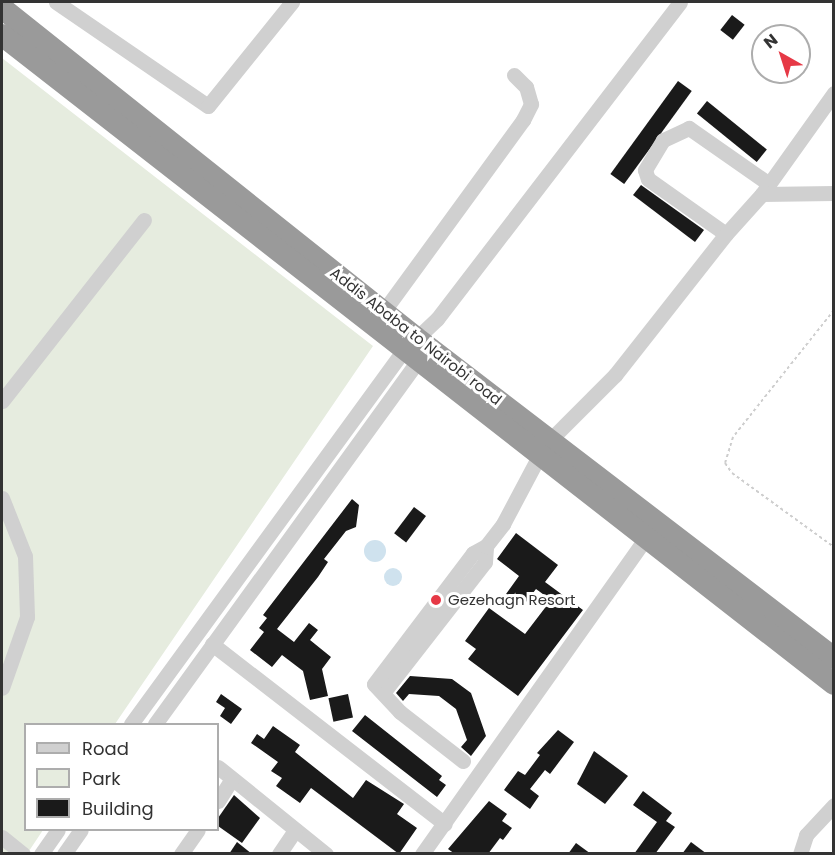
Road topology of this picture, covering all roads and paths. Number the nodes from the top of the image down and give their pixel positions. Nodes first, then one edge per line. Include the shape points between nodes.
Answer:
1 (56, 2) edge
2 (292, 2) edge
3 (680, 2) edge
4 (2, 8) edge
5 (2, 35) edge
6 (514, 75) dead end
7 (831, 103) edge
8 (766, 189) junction
9 (834, 193) edge
10 (144, 220) dead end
11 (726, 234) junction
12 (834, 310) edge
13 (383, 312) junction
14 (416, 349) junction
15 (2, 401) edge
16 (545, 448) junction
17 (2, 498) edge
18 (652, 530) junction
19 (834, 547) edge
20 (212, 644) junction
21 (834, 658) edge
22 (834, 684) edge
23 (2, 688) edge
24 (144, 706) junction
25 (160, 722) edge
26 (132, 723) edge
27 (463, 760) dead end
28 (219, 768) edge
29 (232, 779) junction
30 (219, 799) edge
31 (834, 805) edge
32 (445, 824) junction
33 (295, 830) junction
34 (57, 831) edge
35 (80, 831) edge
36 (197, 831) edge
37 (2, 837) edge
38 (23, 854) edge
39 (41, 854) edge
40 (64, 854) edge
41 (182, 854) edge
42 (279, 854) edge
43 (326, 854) edge
44 (422, 854) edge
45 (800, 854) edge

1 - 2 street via 208,106
3 - 14 street
4 - 13 highway, Addis Ababa to Nairobi road
5 - 14 highway, Addis Ababa to Nairobi road
6 - 13 street via 526,87 531,104 523,120
7 - 8 street
8 - 9 street
8 - 11 street
8 - 11 street via 696,131 688,128 663,140 645,174
10 - 15 street
11 - 16 street via 615,375
12 - 19 path via 733,437 725,463 732,473
13 - 14 highway, Addis Ababa to Nairobi road
14 - 16 highway, Addis Ababa to Nairobi road
14 - 20 street
14 - 24 street
16 - 18 highway, Addis Ababa to Nairobi road
16 - 27 street via 503,524 486,546 473,553 374,684 376,691 383,693 400,712
17 - 23 street via 25,556 27,617
18 - 21 highway, Addis Ababa to Nairobi road
18 - 22 highway, Addis Ababa to Nairobi road
18 - 32 street
20 - 25 street
20 - 32 street
24 - 25 street
24 - 26 street
28 - 29 street
29 - 30 street
29 - 33 street
31 - 45 street via 807,835
32 - 44 street
33 - 42 street
33 - 43 street
34 - 39 street
35 - 40 street
36 - 41 street
37 - 38 street

